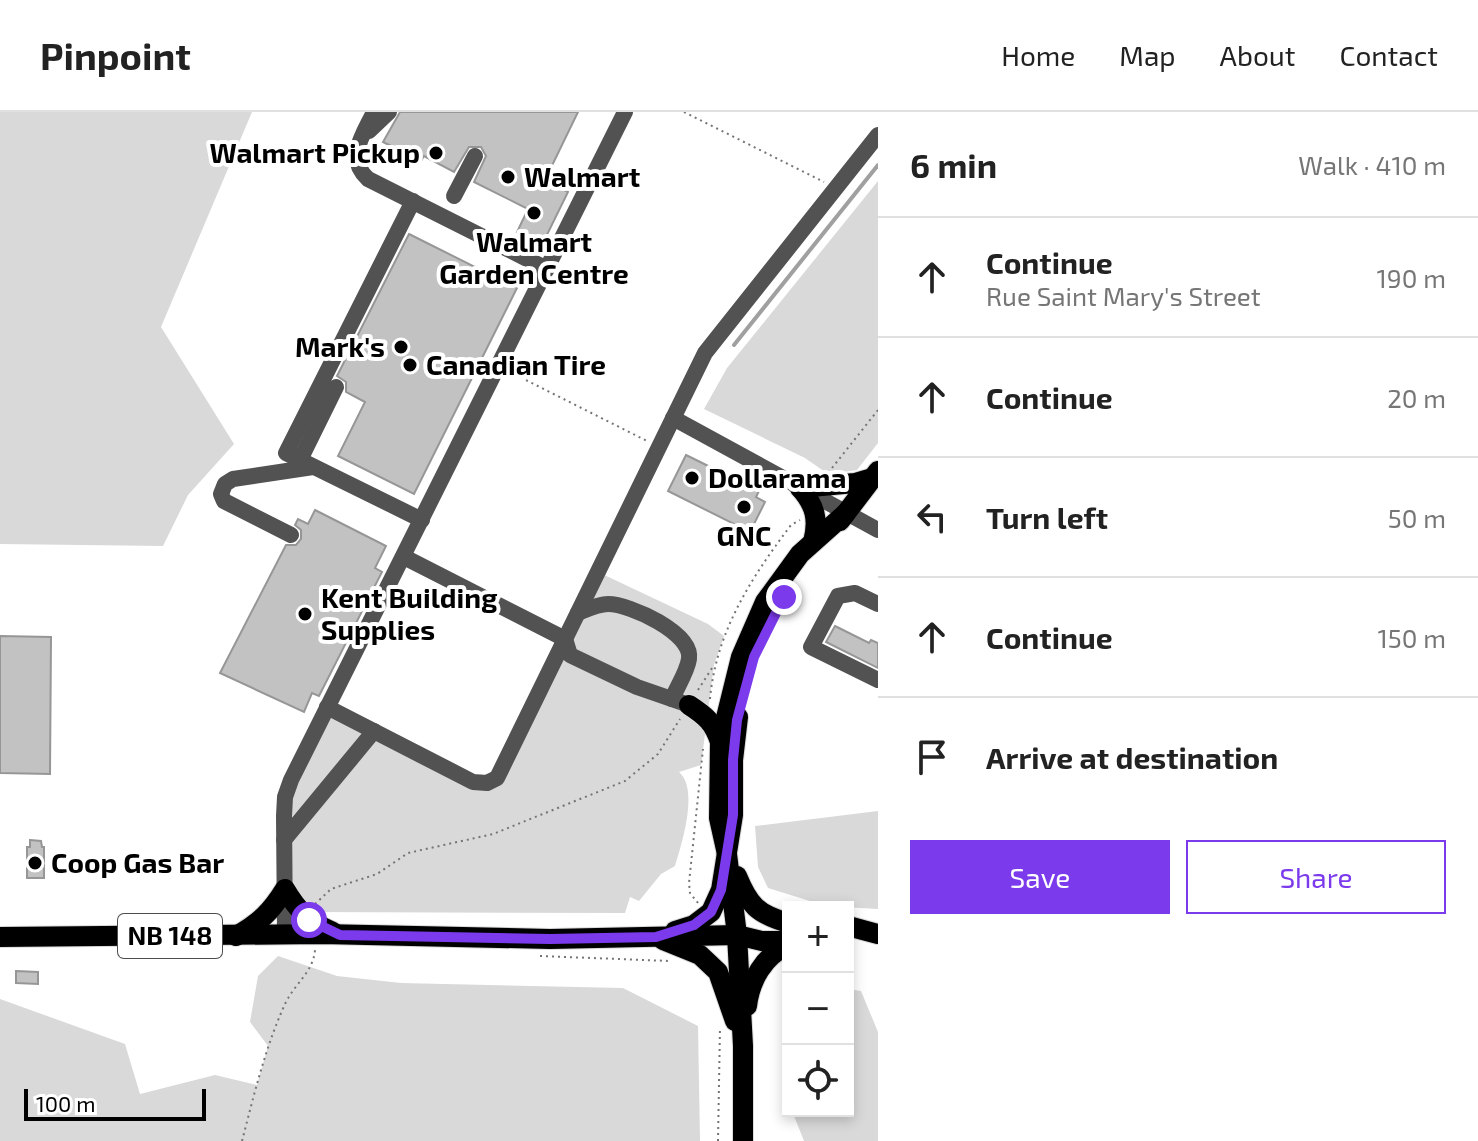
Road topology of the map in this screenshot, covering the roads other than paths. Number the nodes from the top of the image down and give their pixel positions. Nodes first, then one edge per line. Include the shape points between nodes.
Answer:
1 (374, 112) edge
2 (389, 112) edge
3 (625, 112) edge
4 (878, 135) edge
5 (362, 138) junction
6 (475, 156) dead end
7 (454, 196) dead end
8 (413, 201) junction
9 (547, 269) junction
10 (336, 387) dead end
11 (673, 418) junction
12 (308, 464) junction
13 (875, 474) edge
14 (809, 486) junction
15 (846, 513) junction
16 (422, 520) junction
17 (878, 530) edge
18 (291, 535) dead end
19 (813, 542) junction
20 (404, 557) junction
21 (878, 604) edge
22 (578, 613) junction
23 (565, 639) junction
24 (878, 680) edge
25 (731, 691) junction
26 (680, 702) junction
27 (327, 707) junction
28 (374, 731) junction
29 (720, 742) junction
30 (284, 840) junction
31 (727, 854) junction
32 (285, 889) junction
33 (782, 921) edge
34 (782, 924) edge
35 (310, 927) junction
36 (854, 928) edge
37 (878, 934) edge
38 (737, 935) junction
39 (236, 936) junction
40 (285, 936) junction
41 (0, 937) edge
42 (656, 937) junction
43 (854, 940) edge
44 (782, 943) edge
45 (782, 946) edge
46 (743, 1046) junction
47 (743, 1141) edge
48 (757, 1141) edge

1 - 5 street
2 - 5 street
3 - 9 street
4 - 11 street via 705,353
5 - 8 street via 355,161 360,172
6 - 7 street
8 - 9 street
8 - 12 street via 286,453
9 - 16 street
10 - 12 street
11 - 14 street
11 - 22 street
12 - 16 street
12 - 18 street via 233,479 221,494 224,501
13 - 14 main road via 855,483
13 - 15 main road
14 - 15 street
14 - 19 main road via 816,513
15 - 17 street
15 - 19 main road
15 - 31 main road via 784,597 754,657 737,720
16 - 20 street
19 - 25 main road via 765,602
20 - 23 street
20 - 27 street
21 - 24 street via 855,593 838,596 811,647
22 - 23 street
22 - 26 street via 605,604 625,605 687,644
23 - 26 street via 570,655
23 - 28 street via 497,778 487,783 473,782
25 - 26 main road via 710,705
25 - 29 main road
26 - 29 main road via 707,716
27 - 28 street
27 - 30 street via 285,797
28 - 30 street
29 - 31 main road via 719,818
30 - 32 street
31 - 33 main road via 747,900
31 - 38 main road
31 - 42 main road via 711,912 694,925
32 - 35 main road
32 - 39 main road via 266,917
32 - 40 street
34 - 38 main road, NB 148
35 - 40 main road, NB 148
35 - 42 main road, NB 148 via 340,935
36 - 37 main road
37 - 43 main road
38 - 42 main road, NB 148
38 - 44 main road, NB 148
38 - 46 main road
39 - 40 main road, NB 148
39 - 41 main road, NB 148
42 - 46 main road via 700,955 718,972
45 - 46 main road via 757,972
46 - 47 main road
46 - 48 main road

